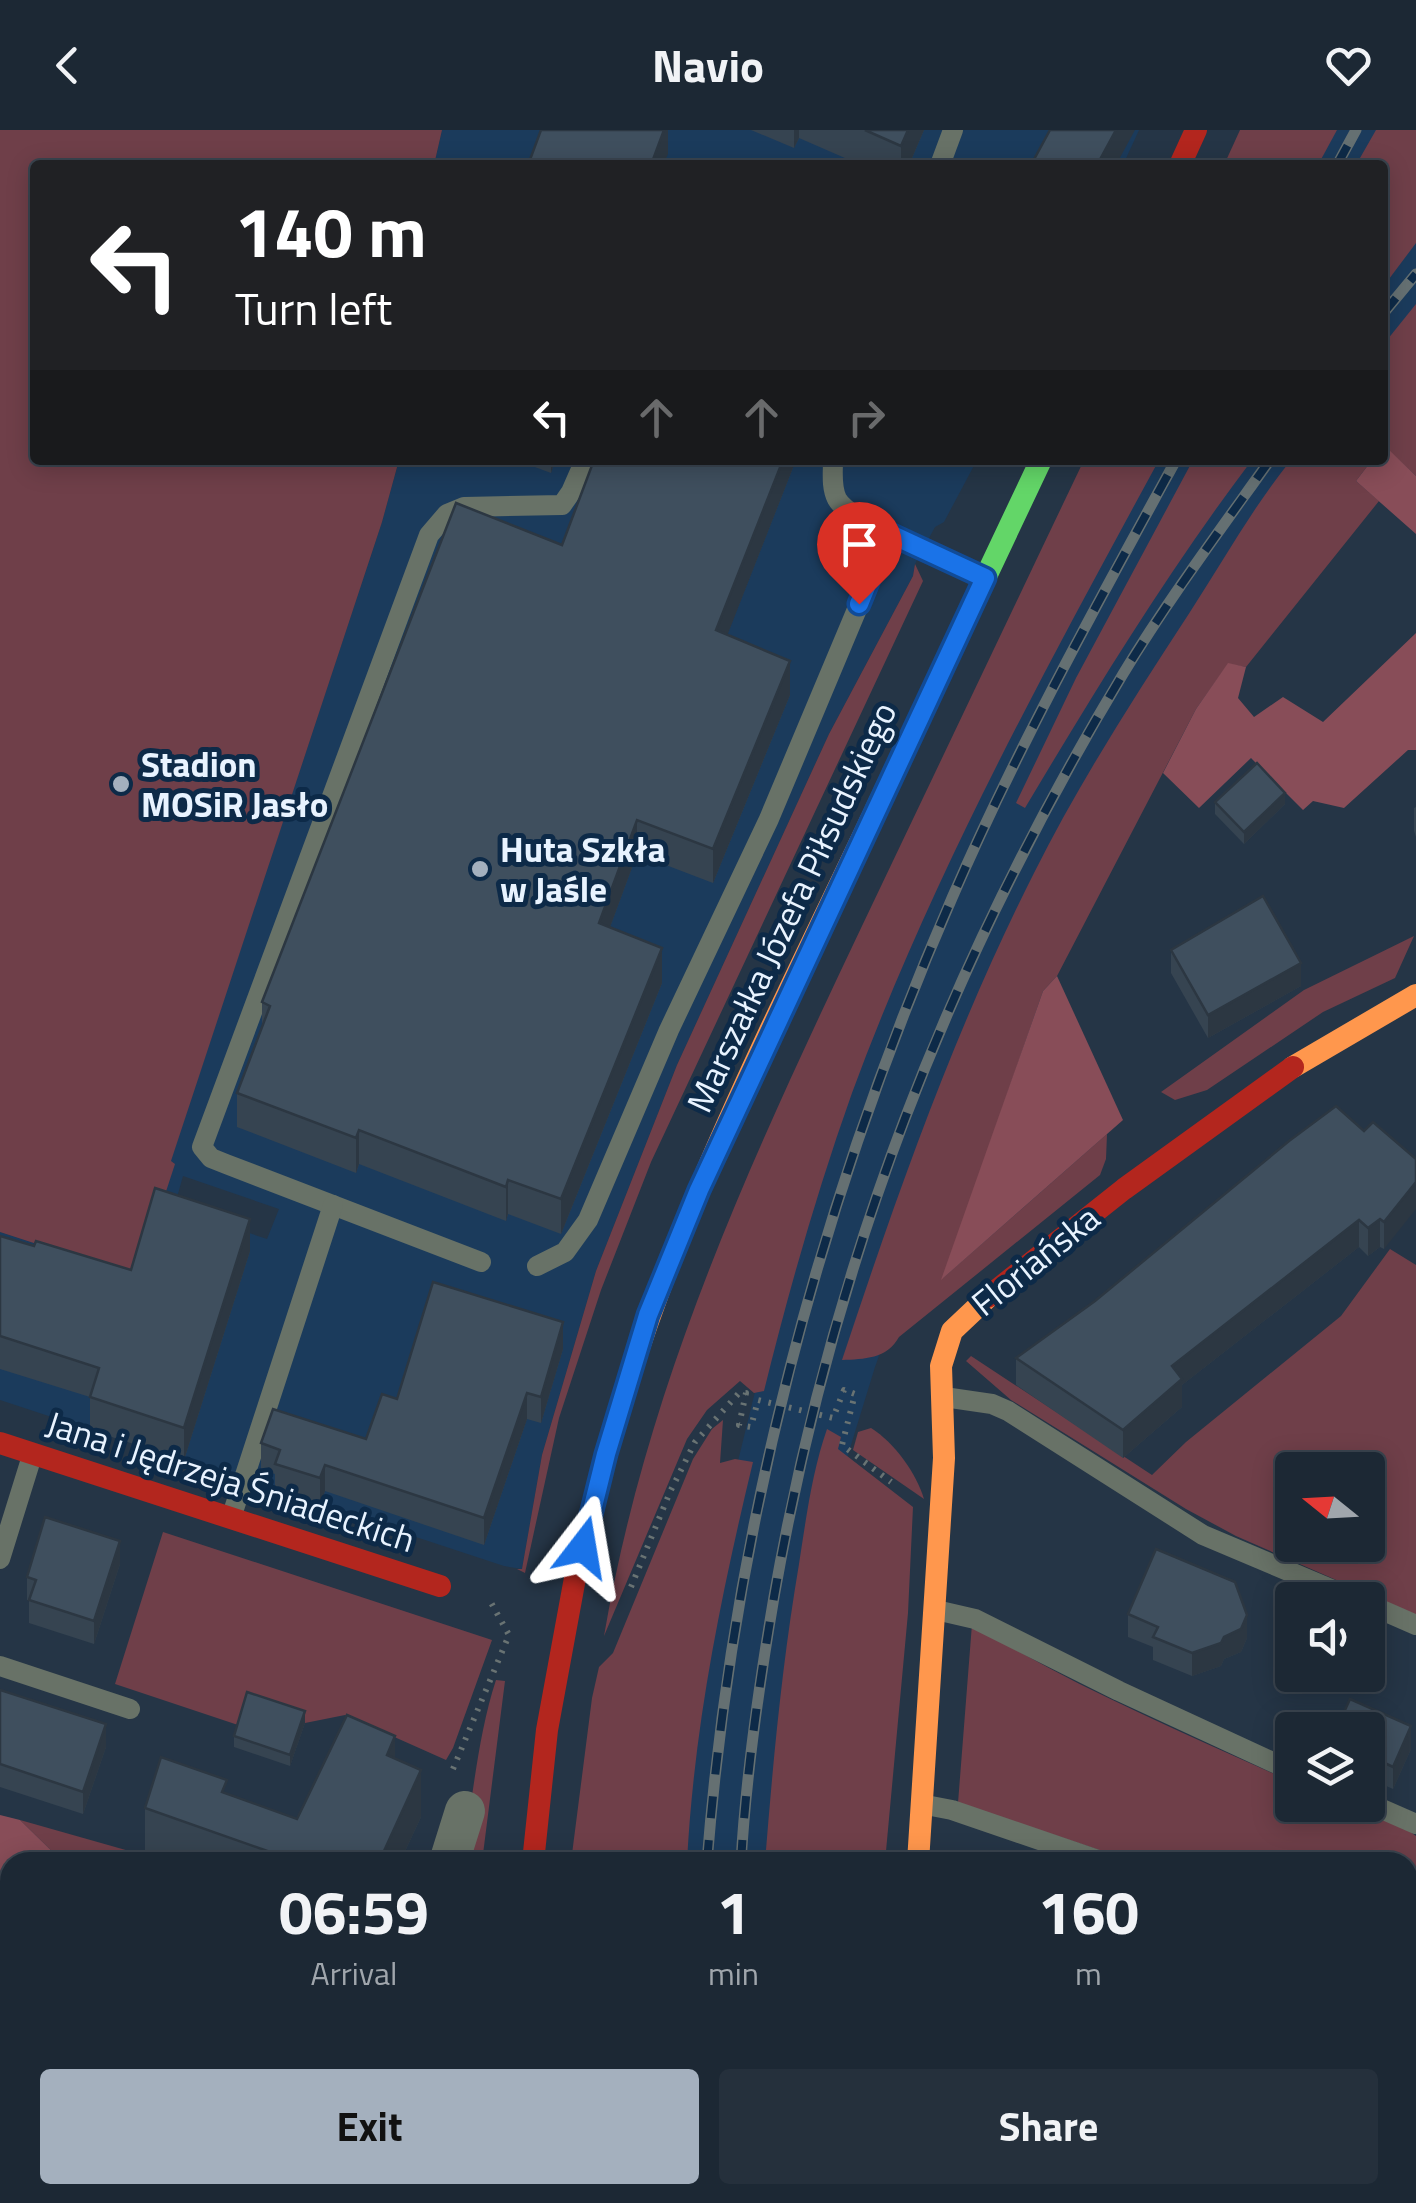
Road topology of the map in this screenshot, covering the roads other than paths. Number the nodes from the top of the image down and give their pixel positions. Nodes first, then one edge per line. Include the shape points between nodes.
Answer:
1 (952, 130) edge
2 (1196, 130) edge
3 (942, 160) edge
4 (1182, 160) edge
5 (583, 465) edge
6 (833, 465) edge
7 (1038, 465) edge
8 (888, 533) junction
9 (985, 578) junction
10 (1416, 995) edge
11 (333, 1205) junction
12 (480, 1262) dead end
13 (537, 1266) dead end
14 (942, 1397) junction
15 (0, 1443) edge
16 (33, 1454) junction
17 (232, 1517) junction
18 (0, 1559) edge
19 (1315, 1582) edge
20 (440, 1586) dead end
21 (936, 1610) junction
22 (1385, 1611) edge
23 (1416, 1625) edge
24 (0, 1666) edge
25 (130, 1710) dead end
26 (1275, 1763) edge
27 (456, 1797) road end
28 (924, 1805) junction
29 (1385, 1811) edge
30 (1416, 1824) edge
31 (451, 1852) edge
32 (535, 1852) edge
33 (919, 1852) edge
34 (1075, 1852) edge

1 - 3 lane
2 - 4 street
5 - 11 lane via 562,505 464,507 429,534 204,1140 211,1158
6 - 8 lane via 838,502
7 - 9 street, Marszałka Józefa Piłsudskiego
8 - 9 lane
8 - 13 lane via 770,819 588,1220 565,1252
9 - 32 street, Marszałka Józefa Piłsudskiego via 732,1114 648,1315 575,1578 547,1730
10 - 14 street, Floriańska via 1293,1067 996,1289 952,1331 941,1366
11 - 12 lane
11 - 17 lane
14 - 19 lane via 1008,1411 1204,1535
14 - 21 street, Floriańska
15 - 16 street, Jana i Jędrzeja Śniadeckich
16 - 17 street, Jana i Jędrzeja Śniadeckich
16 - 18 lane
17 - 20 street, Jana i Jędrzeja Śniadeckich
21 - 26 lane via 975,1619
21 - 28 street, Floriańska
22 - 23 lane
24 - 25 lane
27 - 31 street
28 - 33 street, Floriańska
28 - 34 lane
29 - 30 lane

